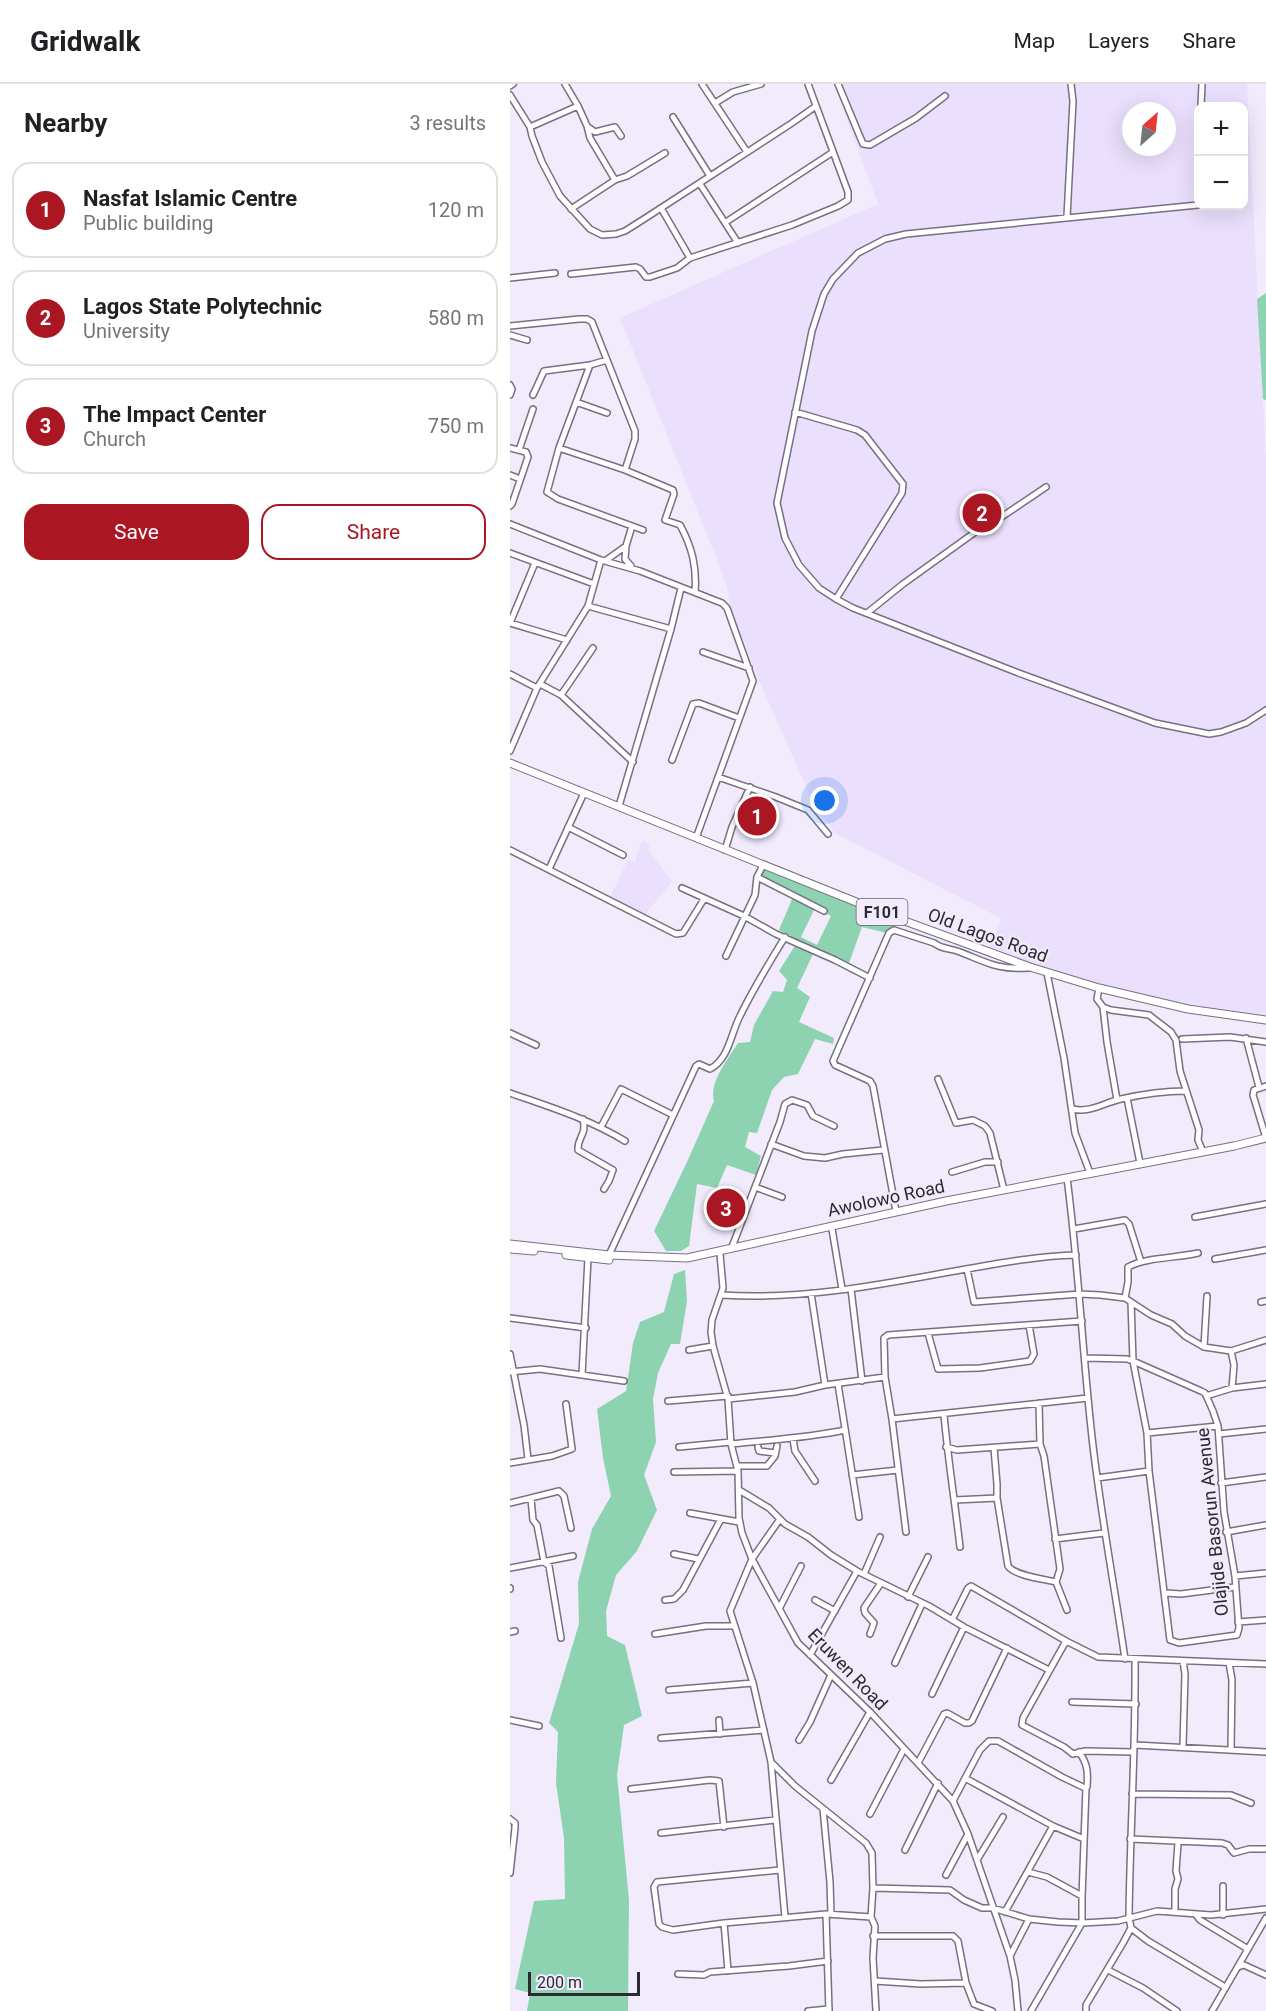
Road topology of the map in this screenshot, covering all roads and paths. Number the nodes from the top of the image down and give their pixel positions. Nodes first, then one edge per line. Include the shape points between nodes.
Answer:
1 (565, 84) edge
2 (702, 84) edge
3 (761, 84) edge
4 (808, 84) edge
5 (838, 84) edge
6 (1071, 84) edge
7 (1202, 84) edge
8 (510, 95) edge
9 (945, 96) dead end
10 (1202, 102) edge
11 (715, 103) junction
12 (578, 106) junction
13 (816, 106) junction
14 (673, 117) dead end
15 (587, 126) junction
16 (530, 127) junction
17 (621, 136) dead end
18 (747, 152) junction
19 (833, 152) junction
20 (665, 153) dead end
21 (710, 176) junction
22 (615, 180) junction
23 (700, 184) junction
24 (1194, 205) edge
25 (661, 208) junction
26 (571, 209) junction
27 (1067, 217) junction
28 (726, 222) junction
29 (738, 243) junction
30 (690, 258) junction
31 (555, 273) dead end
32 (571, 274) dead end
33 (510, 278) edge
34 (510, 326) edge
35 (510, 335) edge
36 (527, 340) dead end
37 (607, 360) junction
38 (590, 365) junction
39 (510, 385) edge
40 (510, 395) edge
41 (533, 395) dead end
42 (576, 402) junction
43 (532, 409) dead end
44 (795, 412) junction
45 (607, 413) dead end
46 (510, 448) edge
47 (560, 448) junction
48 (519, 450) junction
49 (625, 470) junction
50 (510, 475) edge
51 (520, 479) junction
52 (1046, 487) dead end
53 (510, 506) edge
54 (510, 525) edge
55 (632, 526) junction
56 (643, 530) dead end
57 (626, 546) junction
58 (510, 553) edge
59 (603, 560) junction
60 (535, 562) junction
61 (633, 568) junction
62 (594, 584) junction
63 (681, 588) junction
64 (695, 592) junction
65 (836, 599) junction
66 (588, 606) junction
67 (867, 614) junction
68 (510, 623) edge
69 (671, 629) junction
70 (567, 640) junction
71 (593, 648) dead end
72 (703, 652) dead end
73 (749, 668) junction
74 (510, 674) edge
75 (538, 686) junction
76 (561, 695) junction
77 (1266, 710) edge
78 (739, 718) junction
79 (510, 752) edge
80 (672, 760) dead end
81 (633, 762) junction
82 (510, 763) edge
83 (718, 777) junction
84 (750, 787) junction
85 (584, 793) junction
86 (619, 806) junction
87 (568, 827) junction
88 (828, 834) dead end
89 (696, 838) junction
90 (510, 850) edge
91 (725, 850) junction
92 (623, 855) dead end
93 (764, 865) junction
94 (549, 869) junction
95 (757, 877) junction
96 (682, 888) dead end
97 (704, 899) junction
98 (824, 911) dead end
99 (744, 916) junction
100 (785, 937) junction
101 (726, 956) dead end
102 (1030, 968) junction
103 (1047, 973) junction
104 (870, 978) junction
105 (1099, 988) junction
106 (1103, 1006) junction
107 (1266, 1020) edge
108 (510, 1033) edge
109 (1246, 1038) junction
110 (1182, 1039) dead end
111 (1266, 1042) edge
112 (536, 1045) dead end
113 (938, 1078) dead end
114 (1266, 1086) edge
115 (1259, 1087) junction
116 (1186, 1091) junction
117 (510, 1093) edge
118 (1128, 1098) junction
119 (1117, 1100) junction
120 (1072, 1109) junction
121 (673, 1115) junction
122 (583, 1119) junction
123 (834, 1126) dead end
124 (601, 1127) junction
125 (1266, 1139) edge
126 (625, 1141) dead end
127 (771, 1144) junction
128 (883, 1150) junction
129 (1203, 1152) junction
130 (998, 1162) junction
131 (1140, 1163) junction
132 (951, 1172) dead end
133 (1090, 1173) junction
134 (1067, 1180) junction
135 (755, 1187) junction
136 (604, 1189) dead end
137 (1004, 1190) junction
138 (782, 1197) dead end
139 (1266, 1204) edge
140 (896, 1211) junction
141 (1195, 1217) dead end
142 (832, 1229) junction
143 (1074, 1229) junction
144 (510, 1244) edge
145 (732, 1247) junction
146 (510, 1249) edge
147 (1266, 1250) edge
148 (1198, 1253) dead end
149 (720, 1254) junction
150 (609, 1255) junction
151 (1076, 1255) junction
152 (588, 1258) junction
153 (684, 1260) junction
154 (1215, 1260) dead end
155 (1141, 1262) junction
156 (967, 1269) junction
157 (842, 1289) junction
158 (851, 1289) junction
159 (811, 1293) junction
160 (1080, 1294) junction
161 (722, 1295) junction
162 (1207, 1296) dead end
163 (1128, 1300) junction
164 (510, 1318) edge
165 (1082, 1321) junction
166 (1029, 1325) junction
167 (586, 1328) junction
168 (928, 1332) junction
169 (1266, 1340) edge
170 (713, 1346) junction
171 (1204, 1347) junction
172 (689, 1350) dead end
173 (1231, 1351) junction
174 (510, 1354) edge
175 (1085, 1358) junction
176 (1133, 1361) junction
177 (511, 1372) edge
178 (582, 1375) junction
179 (885, 1377) junction
180 (624, 1381) dead end
181 (862, 1381) junction
182 (838, 1384) junction
183 (1266, 1384) edge
184 (825, 1385) junction
185 (1232, 1388) junction
186 (1206, 1396) junction
187 (728, 1397) junction
188 (1088, 1398) junction
189 (668, 1401) dead end
190 (1039, 1403) junction
191 (566, 1404) dead end
192 (944, 1415) junction
193 (892, 1419) junction
194 (1218, 1426) junction
195 (1266, 1429) edge
196 (845, 1430) junction
197 (1147, 1433) junction
198 (1219, 1434) junction
199 (793, 1439) junction
200 (731, 1443) junction
201 (1040, 1444) junction
202 (777, 1446) dead end
203 (679, 1447) dead end
204 (758, 1447) dead end
205 (946, 1447) junction
206 (994, 1448) junction
207 (957, 1450) junction
208 (775, 1454) junction
209 (947, 1456) junction
210 (528, 1459) junction
211 (510, 1463) edge
212 (737, 1469) junction
213 (898, 1470) junction
214 (674, 1472) dead end
215 (1149, 1472) junction
216 (852, 1475) junction
217 (1266, 1477) edge
218 (1097, 1478) junction
219 (815, 1481) dead end
220 (1221, 1483) junction
221 (739, 1490) junction
222 (997, 1498) junction
223 (531, 1499) junction
224 (955, 1500) junction
225 (510, 1503) edge
226 (690, 1513) dead end
227 (859, 1517) dead end
228 (721, 1519) junction
229 (780, 1519) junction
230 (739, 1522) junction
231 (1266, 1525) edge
232 (571, 1528) dead end
233 (906, 1532) dead end
234 (1227, 1532) junction
235 (1104, 1533) junction
236 (880, 1537) dead end
237 (1055, 1539) junction
238 (960, 1547) dead end
239 (674, 1554) dead end
240 (573, 1556) dead end
241 (928, 1557) dead end
242 (698, 1559) junction
243 (752, 1559) junction
244 (544, 1562) junction
245 (801, 1566) dead end
246 (510, 1568) edge
247 (857, 1571) junction
248 (1266, 1573) edge
249 (864, 1574) junction
250 (1235, 1576) junction
251 (1056, 1582) junction
252 (881, 1583) junction
253 (1235, 1587) junction
254 (1165, 1593) junction
255 (908, 1597) junction
256 (665, 1600) dead end
257 (815, 1600) dead end
258 (922, 1604) junction
259 (780, 1607) junction
260 (1067, 1610) dead end
261 (835, 1611) junction
262 (952, 1620) junction
263 (1266, 1620) edge
264 (1238, 1622) junction
265 (734, 1626) junction
266 (964, 1627) junction
267 (655, 1634) dead end
268 (870, 1634) dead end
269 (561, 1638) dead end
270 (1066, 1641) junction
271 (1007, 1648) junction
272 (810, 1655) junction
273 (1125, 1659) junction
274 (1135, 1659) junction
275 (1183, 1661) junction
276 (895, 1663) dead end
277 (1229, 1663) junction
278 (1266, 1664) edge
279 (1049, 1670) junction
280 (831, 1675) junction
281 (753, 1683) junction
282 (669, 1690) dead end
283 (932, 1694) dead end
284 (1072, 1702) dead end
285 (1136, 1704) junction
286 (870, 1712) junction
287 (510, 1720) edge
288 (719, 1720) dead end
289 (539, 1726) dead end
290 (764, 1730) junction
291 (720, 1734) junction
292 (661, 1738) dead end
293 (799, 1740) dead end
294 (1183, 1746) junction
295 (1134, 1748) junction
296 (904, 1749) junction
297 (1231, 1749) junction
298 (1079, 1752) junction
299 (1096, 1752) junction
300 (1266, 1752) edge
301 (1086, 1761) junction
302 (771, 1762) junction
303 (918, 1763) junction
304 (965, 1778) junction
305 (831, 1780) dead end
306 (938, 1783) junction
307 (1086, 1788) junction
308 (631, 1789) dead end
309 (1132, 1794) junction
310 (953, 1801) junction
311 (1251, 1803) dead end
312 (823, 1809) junction
313 (870, 1814) dead end
314 (1003, 1817) dead end
315 (510, 1819) edge
316 (775, 1820) junction
317 (1053, 1826) junction
318 (724, 1827) junction
319 (661, 1833) dead end
320 (968, 1834) junction
321 (1084, 1839) junction
322 (1130, 1839) junction
323 (1178, 1843) junction
324 (1266, 1849) edge
325 (905, 1850) dead end
326 (977, 1860) junction
327 (780, 1870) junction
328 (1028, 1872) junction
329 (510, 1873) edge
330 (946, 1875) dead end
331 (1223, 1886) dead end
332 (873, 1888) junction
333 (1082, 1896) junction
334 (993, 1908) junction
335 (1266, 1909) edge
336 (1005, 1912) junction
337 (1175, 1912) junction
338 (829, 1914) junction
339 (1196, 1915) junction
340 (1223, 1915) junction
341 (785, 1917) junction
342 (872, 1917) junction
343 (1129, 1917) junction
344 (1266, 1918) edge
345 (1029, 1919) junction
346 (724, 1923) junction
347 (1082, 1923) junction
348 (1131, 1928) junction
349 (873, 1936) junction
350 (1248, 1949) junction
351 (1010, 1956) junction
352 (828, 1961) junction
353 (1238, 1967) junction
354 (1108, 1970) junction
355 (729, 1971) junction
356 (678, 1974) dead end
357 (1266, 1975) edge
358 (875, 1981) junction
359 (966, 1983) junction
360 (1225, 1988) junction
361 (829, 2010) edge
362 (808, 2011) edge
363 (876, 2011) edge
364 (992, 2011) edge
365 (1018, 2011) edge
366 (1031, 2011) edge
367 (1086, 2011) edge
368 (1177, 2011) edge
369 (1212, 2011) edge

1 - 12 street
2 - 11 street
3 - 11 street via 733,92
4 - 13 street
5 - 9 street via 863,144 870,145
6 - 27 street
7 - 10 street
8 - 16 street
11 - 18 street
12 - 15 street
12 - 16 street
13 - 18 street
13 - 19 street
14 - 21 street
15 - 17 street via 595,132 615,127
15 - 22 street
16 - 26 street via 547,171
18 - 21 street
19 - 28 street
19 - 29 street via 848,200
20 - 22 street
21 - 23 street
22 - 26 street
23 - 25 street
23 - 28 street
24 - 27 street
25 - 26 street via 625,231 608,236 595,232
25 - 30 street
27 - 44 street via 906,234 885,239 858,253 833,279 821,300
28 - 29 street
29 - 30 street
30 - 32 street via 648,278 636,267
31 - 33 street
34 - 37 street via 590,320
35 - 36 street
37 - 38 street
37 - 49 street via 635,431
38 - 41 street via 544,371
38 - 42 street
39 - 40 street
42 - 45 street
42 - 47 street
43 - 48 street
44 - 65 street via 777,503 780,523 799,565 819,588
44 - 65 street via 858,430 903,484 902,493
46 - 48 street
47 - 49 street
47 - 55 street via 546,488 548,494
48 - 51 street via 528,454
49 - 64 street via 673,490 665,520 680,525 691,550
50 - 51 street
51 - 53 street
52 - 67 street via 985,525
54 - 59 street
55 - 56 street
55 - 57 street
57 - 59 street
57 - 61 street via 626,559
58 - 60 street
59 - 61 street
59 - 62 street
60 - 62 street
60 - 68 street
61 - 63 street
62 - 66 street
63 - 64 street
63 - 69 street
64 - 73 street via 725,605
65 - 67 street
66 - 69 street
66 - 70 street
67 - 77 street via 1155,723 1209,734 1246,723
68 - 70 street
69 - 81 street
70 - 75 street
71 - 76 street
72 - 73 street
73 - 78 street via 753,681
74 - 75 street
75 - 76 street
75 - 79 street
76 - 81 street
78 - 80 street via 693,704
78 - 83 street
81 - 86 street
82 - 85 main road, Old Lagos Road / F101
83 - 84 street
83 - 89 street
84 - 88 street via 810,812
84 - 91 street
85 - 86 main road, Old Lagos Road / F101
85 - 87 street
86 - 89 main road, Old Lagos Road / F101
87 - 92 street
87 - 94 street
89 - 91 main road, Old Lagos Road / F101
90 - 94 street
91 - 93 main road, Old Lagos Road / F101
93 - 95 street
93 - 102 main road, Old Lagos Road / F101
94 - 97 street via 676,934 683,933
95 - 98 street
95 - 99 street
96 - 97 street
97 - 99 street
99 - 100 street
99 - 101 street
100 - 104 street
100 - 121 street via 740,1015 717,1065 710,1069 696,1066
102 - 103 main road, Old Lagos Road / F101
102 - 104 street via 998,968 894,930
103 - 105 main road, Old Lagos Road / F101
103 - 120 street
104 - 128 street via 833,1062 873,1086
105 - 106 street via 1097,999
105 - 107 main road, Old Lagos Road / F101 via 1188,1010
106 - 116 street via 1149,1015 1171,1032
106 - 119 street
108 - 112 street
109 - 110 street
109 - 111 street
109 - 115 street
113 - 130 street via 954,1120 973,1120 985,1126
114 - 115 street
115 - 125 street via 1253,1095
116 - 118 street
116 - 129 street
117 - 122 street
118 - 119 street
118 - 131 street
119 - 120 street via 1086,1111
120 - 133 street via 1075,1133
121 - 124 street via 621,1089
121 - 150 street
122 - 124 street
122 - 136 street via 585,1129 578,1150 613,1170
123 - 127 street via 813,1116 807,1105 788,1101
124 - 126 street
125 - 129 main road, Awolowo Road
125 - 134 main road, Awolowo Road
127 - 128 street via 804,1156 825,1158
127 - 135 street
128 - 140 street
129 - 131 main road, Awolowo Road
130 - 132 street
130 - 137 street
131 - 133 main road, Awolowo Road
133 - 134 main road, Awolowo Road
134 - 137 main road, Awolowo Road
134 - 142 main road, Awolowo Road
134 - 143 street
135 - 138 street
135 - 145 street
137 - 140 main road, Awolowo Road
139 - 141 street
140 - 145 main road, Awolowo Road
142 - 149 main road, Awolowo Road
142 - 157 street
143 - 151 street
143 - 155 street via 1125,1220
144 - 150 main road, Awolowo Road
145 - 153 main road, Awolowo Road
146 - 152 main road, Awolowo Road
147 - 154 street
148 - 155 street
149 - 153 main road, Awolowo Road
149 - 161 street, Eruwen Road
150 - 153 main road, Awolowo Road
151 - 156 street
151 - 160 street
152 - 153 main road, Awolowo Road
152 - 167 street
155 - 163 street via 1128,1267
156 - 158 street
156 - 160 street via 974,1302
157 - 158 street
157 - 159 street
158 - 181 street
159 - 161 street
159 - 184 street
160 - 163 street
160 - 165 street
161 - 170 street, Eruwen Road via 712,1320
162 - 171 street
163 - 171 street via 1173,1324
163 - 176 street
164 - 167 street
165 - 166 street
165 - 175 street
166 - 168 street
166 - 168 street via 1034,1354 1030,1361 980,1368 938,1369
167 - 178 street
168 - 179 street via 884,1338
169 - 173 street
170 - 172 street
170 - 187 street, Eruwen Road
171 - 173 street
173 - 185 street
174 - 177 street
175 - 176 street
175 - 188 street
176 - 186 street
176 - 197 street
177 - 178 street via 540,1369
177 - 210 street
178 - 180 street
179 - 181 street
179 - 193 street
181 - 182 street
182 - 184 street
182 - 196 street
183 - 185 street
184 - 187 street via 795,1392
185 - 186 street
186 - 194 street, Olajide Basorun Avenue
187 - 189 street
187 - 200 street, Eruwen Road
188 - 190 street
188 - 218 street
190 - 192 street
190 - 201 street
191 - 210 street via 572,1449
192 - 193 street
192 - 205 street
193 - 213 street
194 - 197 street
194 - 198 street, Olajide Basorun Avenue
195 - 198 street
196 - 199 street
196 - 216 street
197 - 215 street
198 - 220 street, Olajide Basorun Avenue
199 - 200 street
199 - 219 street via 795,1451
200 - 203 street
200 - 212 street, Eruwen Road
201 - 206 street
201 - 237 street
202 - 208 street
204 - 208 street via 759,1451
205 - 207 street
205 - 209 street
206 - 207 street
206 - 222 street
207 - 209 street
208 - 212 street via 766,1466
209 - 224 street
210 - 211 street
212 - 214 street
212 - 221 street, Eruwen Road
213 - 216 street
213 - 233 street
215 - 218 street
215 - 254 street
216 - 227 street
217 - 220 street
218 - 235 street
220 - 234 street, Olajide Basorun Avenue
221 - 229 street
221 - 230 street, Eruwen Road
222 - 224 street
222 - 251 street via 1008,1566
223 - 225 street
223 - 232 street via 563,1493
223 - 244 street via 532,1520 537,1525
224 - 238 street
226 - 228 street
228 - 230 street
228 - 242 street
229 - 243 street
229 - 247 street
230 - 243 street, Eruwen Road
231 - 234 street
234 - 250 street, Olajide Basorun Avenue
235 - 237 street
235 - 273 street
236 - 249 street
237 - 251 street via 1060,1569
239 - 242 street
240 - 244 street
241 - 255 street
242 - 256 street via 678,1596
243 - 259 street, Eruwen Road
243 - 265 street via 730,1607
244 - 246 street
244 - 269 street via 549,1566
245 - 259 street
247 - 249 street
247 - 261 street
248 - 250 street
249 - 252 street
250 - 253 street, Olajide Basorun Avenue
251 - 260 street
252 - 255 street
252 - 268 street via 864,1608 874,1623
253 - 254 street
253 - 264 street, Olajide Basorun Avenue
254 - 264 street, Olajide Basorun Avenue via 1173,1642 1239,1633
255 - 258 street
257 - 261 street
258 - 262 street
258 - 276 street
259 - 272 street, Eruwen Road via 798,1643
261 - 272 street
262 - 266 street
262 - 270 street via 971,1586
263 - 264 street
265 - 267 street
265 - 281 street
266 - 271 street
266 - 283 street
270 - 273 street via 1098,1657
270 - 279 street
271 - 279 street
271 - 303 street via 972,1721 966,1723 944,1714
272 - 280 street, Eruwen Road
273 - 274 street
274 - 275 street
274 - 285 street
275 - 277 street
275 - 294 street
277 - 278 street
277 - 297 street
279 - 298 street via 1022,1725 1069,1753
280 - 286 street, Eruwen Road
280 - 293 street
281 - 282 street
281 - 290 street
284 - 285 street
285 - 295 street
286 - 296 street, Eruwen Road
286 - 305 street
287 - 289 street
288 - 291 street
290 - 291 street
290 - 302 street
291 - 292 street
294 - 295 street
294 - 297 street
295 - 299 street
295 - 309 street
296 - 303 street, Eruwen Road
296 - 313 street
297 - 300 street
298 - 299 street
298 - 301 street
299 - 301 street
301 - 307 street
302 - 312 street
302 - 316 street
303 - 306 street, Eruwen Road
304 - 307 street via 980,1750 994,1740
304 - 310 street
304 - 317 street
306 - 310 street, Eruwen Road
306 - 325 street
307 - 321 street
308 - 318 street via 719,1781
309 - 311 street via 1232,1795
309 - 322 street
310 - 320 street, Eruwen Road
312 - 332 street via 871,1849
312 - 338 street
314 - 326 street
315 - 329 street via 515,1828
316 - 318 street
316 - 327 street
317 - 321 street
317 - 328 street
318 - 319 street
320 - 326 street, Eruwen Road
320 - 330 street
321 - 333 street
322 - 323 street
322 - 343 street
323 - 324 street via 1222,1843 1234,1853
323 - 337 street
326 - 334 street, Eruwen Road
327 - 341 street
327 - 346 street via 654,1884 662,1927 674,1930
328 - 333 street via 1047,1877
328 - 336 street
331 - 340 street
332 - 334 street via 950,1890 971,1904
332 - 342 street
333 - 347 street
334 - 336 street
334 - 351 street, Eruwen Road
335 - 340 street
336 - 345 street
337 - 339 street
337 - 343 street
338 - 341 street
338 - 342 street
338 - 352 street
339 - 340 street
339 - 350 street
341 - 346 street
342 - 349 street
343 - 347 street
343 - 348 street
344 - 350 street
345 - 347 street
345 - 351 street
346 - 355 street
347 - 366 street
348 - 354 street
348 - 360 street
349 - 358 street
349 - 359 street via 953,1936 959,1946
350 - 353 street
351 - 365 street, Eruwen Road
352 - 355 street
352 - 361 street
353 - 357 street via 1244,1965
353 - 360 street
354 - 367 street
354 - 368 street
355 - 356 street
358 - 359 street
358 - 363 street
359 - 364 street via 974,2004
360 - 369 street
361 - 362 street

